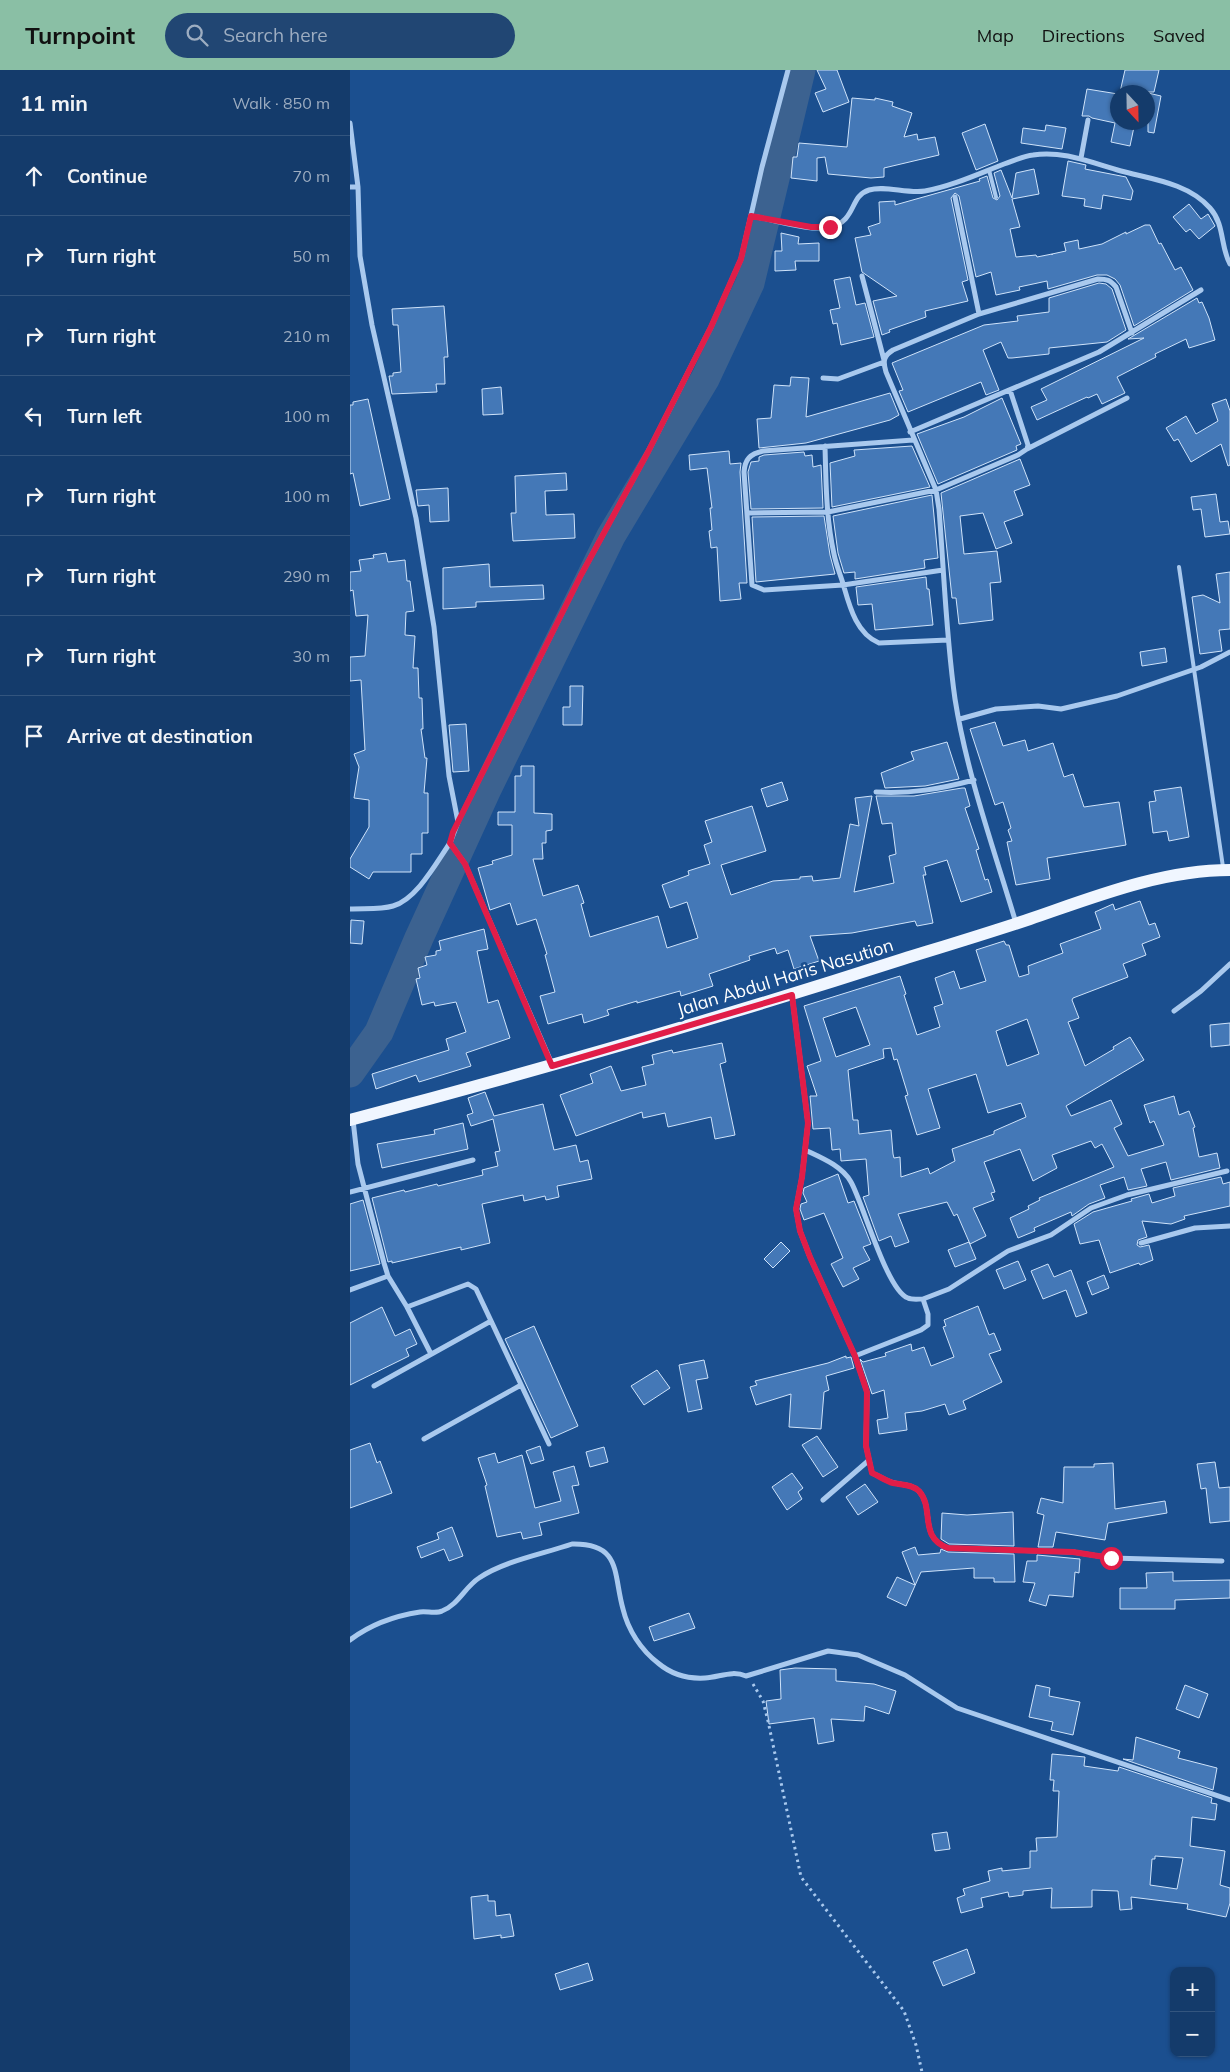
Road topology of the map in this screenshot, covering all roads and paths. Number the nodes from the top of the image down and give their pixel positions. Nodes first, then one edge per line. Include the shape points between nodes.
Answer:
1 (788, 70) edge
2 (1088, 120) dead end
3 (350, 123) edge
4 (1080, 158) junction
5 (989, 170) junction
6 (350, 187) edge
7 (358, 187) junction
8 (955, 196) dead end
9 (996, 197) dead end
10 (751, 216) junction
11 (1230, 264) edge
12 (862, 276) dead end
13 (1201, 290) dead end
14 (978, 314) junction
15 (1132, 333) junction
16 (884, 361) junction
17 (823, 378) dead end
18 (1010, 390) junction
19 (1128, 398) dead end
20 (910, 432) junction
21 (913, 440) junction
22 (825, 446) junction
23 (1027, 450) junction
24 (936, 490) junction
25 (828, 512) junction
26 (748, 513) junction
27 (1179, 567) dead end
28 (943, 570) junction
29 (843, 585) junction
30 (948, 640) junction
31 (1230, 652) edge
32 (1194, 669) junction
33 (960, 719) junction
34 (974, 780) junction
35 (876, 792) dead end
36 (458, 822) junction
37 (450, 843) junction
38 (1226, 870) edge
39 (350, 909) edge
40 (1016, 924) junction
41 (1230, 964) edge
42 (792, 995) junction
43 (1174, 1010) dead end
44 (552, 1066) junction
45 (351, 1120) edge
46 (805, 1150) junction
47 (473, 1160) dead end
48 (1227, 1171) dead end
49 (364, 1188) junction
50 (350, 1192) edge
51 (1230, 1226) edge
52 (1142, 1243) dead end
53 (388, 1276) junction
54 (350, 1290) edge
55 (923, 1299) junction
56 (408, 1307) junction
57 (491, 1321) junction
58 (431, 1354) junction
59 (855, 1356) junction
60 (521, 1385) junction
61 (374, 1386) dead end
62 (424, 1439) dead end
63 (549, 1444) dead end
64 (868, 1461) junction
65 (823, 1500) dead end
66 (1222, 1561) dead end
67 (350, 1640) edge
68 (746, 1676) junction
69 (1230, 1800) edge
70 (922, 2072) edge

1 - 10 street
2 - 4 street
3 - 7 street
4 - 5 street via 1032,154
4 - 11 street via 1172,184 1203,201 1219,223 1224,252
5 - 9 lane
5 - 10 street via 925,191 867,191 859,196 847,219 830,227 811,227
6 - 7 street
7 - 36 street via 360,256 372,325 416,518 434,627 449,776
8 - 14 street
10 - 36 street via 741,259 711,327 581,575
12 - 16 street
13 - 15 street
14 - 15 street via 1106,279 1116,287
14 - 16 street via 893,350
15 - 18 street via 1099,352
16 - 17 street via 838,379
16 - 20 street
18 - 20 street
18 - 23 street via 1026,436
19 - 23 street
20 - 21 street
21 - 22 street
21 - 24 street
22 - 25 street
22 - 26 street via 763,451 747,459 744,472
23 - 24 street
24 - 25 street
24 - 28 street
25 - 26 street
25 - 29 street via 834,555
26 - 29 street via 752,585 764,590
27 - 32 lane
28 - 29 street
28 - 30 street
29 - 30 street via 856,622 870,640 879,644
30 - 33 street
31 - 32 street
32 - 33 street via 1117,696 1061,710 1038,706 996,709
32 - 38 lane
33 - 34 street
34 - 35 street via 903,794
34 - 40 street
36 - 37 street
37 - 39 street via 418,889 401,903 392,907
37 - 44 street via 465,864
38 - 40 main road, Jalan Abdul Haris Nasution via 1163,877 1111,891
40 - 42 main road, Jalan Abdul Haris Nasution
41 - 43 street
42 - 44 main road, Jalan Abdul Haris Nasution
42 - 46 street via 808,1123
44 - 45 main road, Jalan Abdul Haris Nasution
45 - 49 street
46 - 55 street via 839,1168 851,1182 876,1247 898,1290 907,1298
46 - 59 street via 796,1209 800,1231
47 - 49 street
48 - 55 street via 1127,1195 1091,1208 1051,1235 1008,1251 949,1289
49 - 50 street
49 - 53 street
51 - 52 street via 1195,1228
53 - 54 street
53 - 56 street
55 - 59 street via 928,1325
56 - 57 street via 468,1284 476,1289
56 - 58 street
57 - 58 street
57 - 60 street
58 - 61 street
59 - 64 street via 867,1392
60 - 62 street
60 - 63 street
64 - 65 street
64 - 66 street via 872,1473 918,1490 923,1497 928,1526 934,1539 948,1548
67 - 68 street via 390,1618 441,1612 478,1578 496,1569 572,1544 584,1544 604,1551 610,1558 615,1566 620,1598 630,1629 659,1664 679,1676 704,1678 736,1672
68 - 69 street via 828,1651 858,1655 905,1675 956,1708
68 - 70 path via 763,1701 801,1877 904,2011

